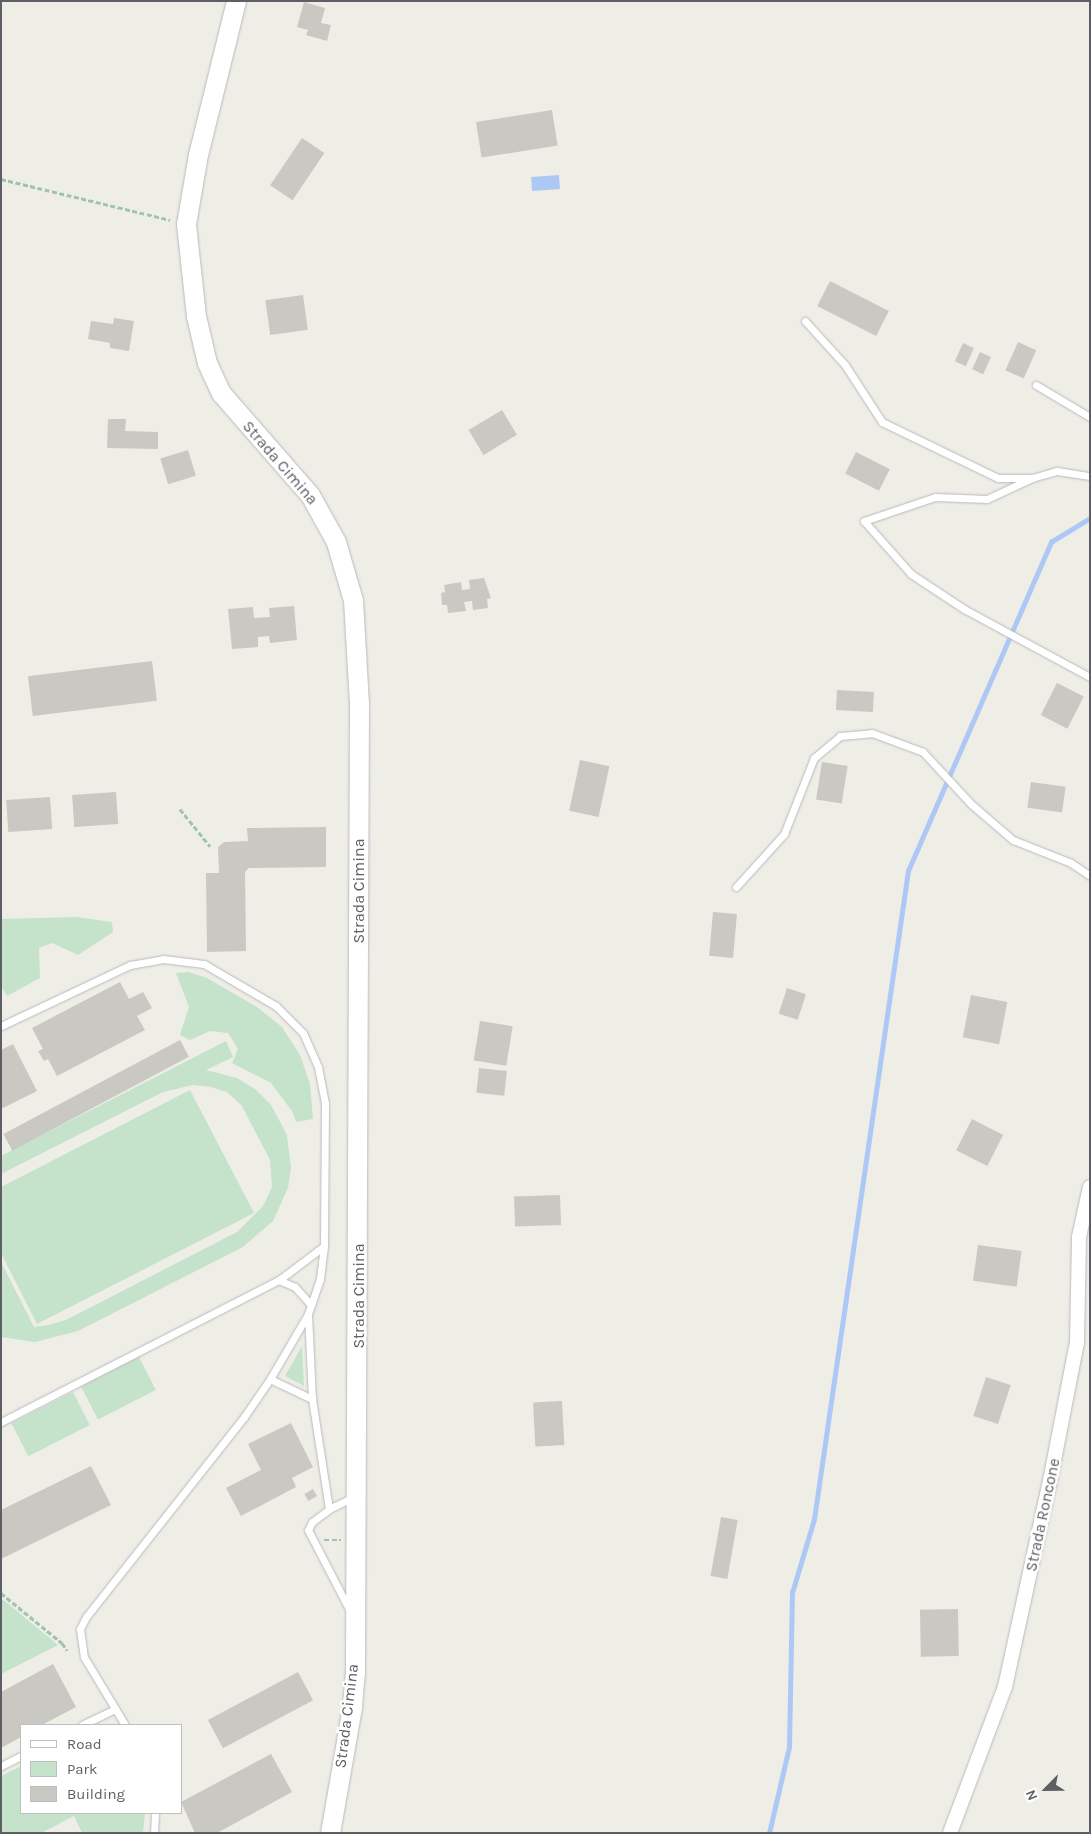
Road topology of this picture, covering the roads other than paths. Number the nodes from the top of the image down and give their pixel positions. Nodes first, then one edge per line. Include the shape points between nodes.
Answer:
1 (236, 1) edge
2 (805, 321) dead end
3 (1036, 385) dead end
4 (1090, 417) edge
5 (1090, 476) edge
6 (1032, 478) junction
7 (1090, 677) edge
8 (1090, 876) edge
9 (736, 887) dead end
10 (1, 1026) edge
11 (1090, 1188) edge
12 (324, 1246) junction
13 (279, 1280) junction
14 (311, 1305) junction
15 (308, 1314) junction
16 (270, 1379) junction
17 (312, 1399) junction
18 (1, 1422) edge
19 (358, 1495) junction
20 (329, 1510) junction
21 (356, 1620) junction
22 (115, 1709) junction
23 (84, 1724) edge
24 (124, 1724) edge
25 (20, 1756) edge
26 (1, 1766) edge
27 (155, 1814) edge
28 (154, 1833) edge
29 (330, 1833) edge
30 (950, 1833) edge

1 - 19 main road, Strada Cimina via 198,154 186,224 196,316 207,363 222,393 325,516 346,569 353,600 359,704
2 - 6 lane via 845,365 882,422 998,478
3 - 4 lane
5 - 6 lane via 1057,471
6 - 7 lane via 987,498 935,497 864,521 919,579 964,609
8 - 9 lane via 1071,863 1013,840 971,804 923,752 872,733 840,736 814,758 784,834
10 - 12 lane via 130,965 163,959 204,964 276,1006 303,1033 318,1067 325,1103
11 - 30 street, Strada Roncone via 1079,1237 1078,1342 1050,1481 1005,1687
12 - 13 lane
12 - 14 lane via 320,1279
13 - 14 lane via 295,1287
13 - 18 lane
14 - 15 lane
15 - 16 lane
15 - 17 lane
16 - 17 lane
16 - 22 lane via 86,1617 80,1630 84,1657
17 - 20 lane
19 - 20 lane
19 - 21 main road, Strada Cimina
20 - 21 lane via 312,1522 308,1530
21 - 29 main road, Strada Cimina via 352,1708
22 - 23 lane
22 - 24 lane
25 - 26 lane
27 - 28 lane

